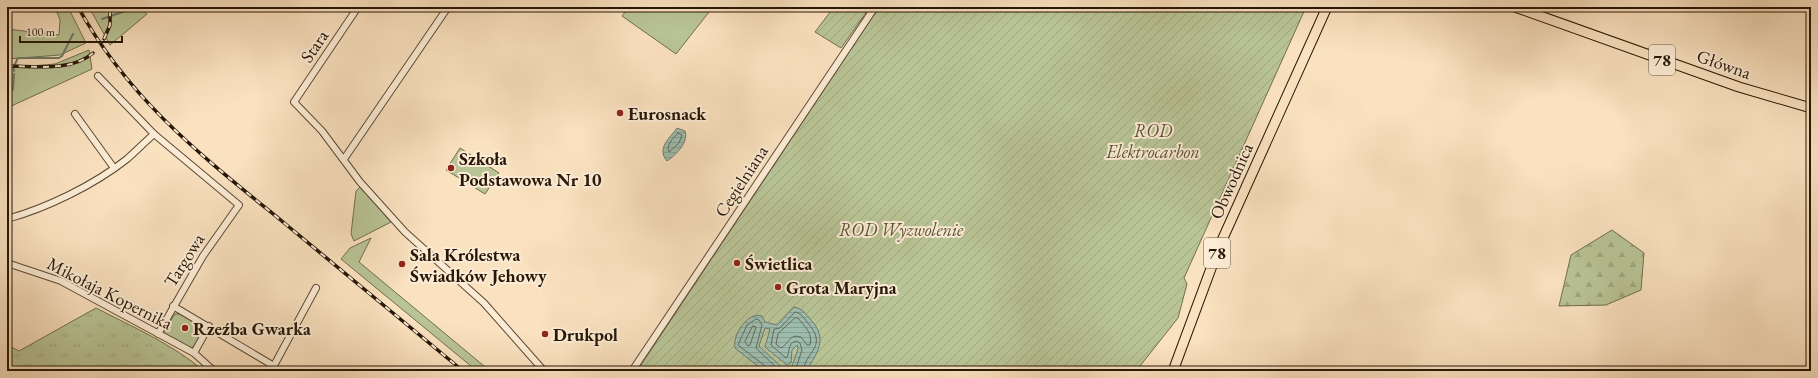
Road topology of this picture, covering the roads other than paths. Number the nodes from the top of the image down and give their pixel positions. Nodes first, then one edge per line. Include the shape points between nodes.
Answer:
1 (358, 7) edge
2 (448, 7) edge
3 (875, 7) edge
4 (1327, 7) edge
5 (1515, 7) edge
6 (98, 76) dead end
7 (1811, 108) edge
8 (76, 114) dead end
9 (154, 134) junction
10 (344, 159) junction
11 (114, 168) junction
12 (7, 219) edge
13 (7, 263) edge
14 (316, 288) dead end
15 (173, 306) junction
16 (209, 326) junction
17 (158, 334) junction
18 (194, 353) junction
19 (272, 368) edge
20 (214, 371) edge
21 (544, 371) edge
22 (632, 371) edge
23 (1173, 371) edge

1 - 10 street, Stara via 294,102
2 - 10 street
3 - 22 street, Cegielniana
4 - 23 main road, Obwodnica / 78 via 1222,240
5 - 7 main road, Główna / 78 via 1739,87
6 - 9 street
8 - 11 street
9 - 11 street
9 - 15 street, Targowa via 239,205 203,256
10 - 21 street via 360,182 405,232 484,303
11 - 12 street via 58,200
13 - 17 street, Mikołaja Kopernika via 62,281
14 - 19 street
15 - 16 street
15 - 17 street, Targowa
16 - 18 street
16 - 19 street
17 - 18 street, Mikołaja Kopernika
18 - 20 street, Mikołaja Kopernika

